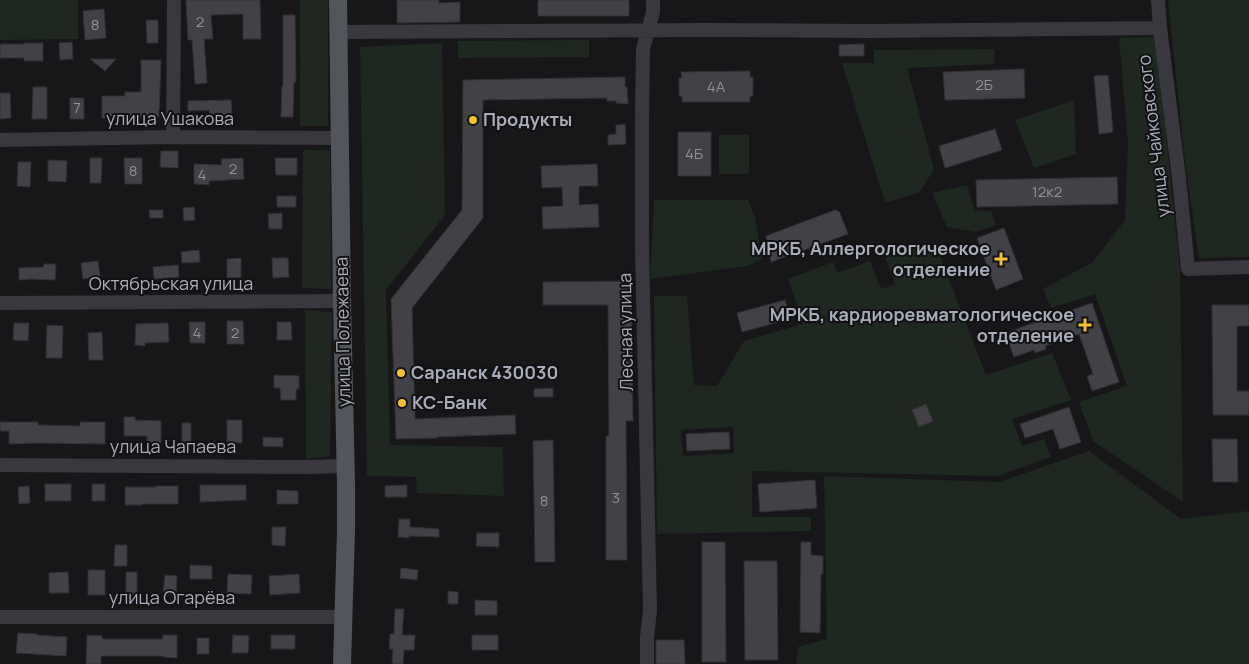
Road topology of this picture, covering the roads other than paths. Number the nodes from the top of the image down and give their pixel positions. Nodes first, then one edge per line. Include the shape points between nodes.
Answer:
1 (174, 0) edge
2 (338, 0) edge
3 (653, 0) edge
4 (1158, 0) edge
5 (1160, 28) junction
6 (649, 30) junction
7 (338, 32) junction
8 (174, 137) junction
9 (341, 138) junction
10 (0, 140) edge
11 (1249, 267) edge
12 (342, 301) junction
13 (0, 304) edge
14 (0, 465) edge
15 (346, 466) junction
16 (0, 617) edge
17 (344, 617) junction
18 (342, 664) edge
19 (647, 664) edge

1 - 8 street
2 - 7 main road, улица Полежаева
3 - 6 street, Лесная улица
4 - 5 street, улица Чайковского
5 - 6 street
5 - 11 street, улица Чайковского via 1188,269
6 - 7 street
6 - 19 street, Лесная улица via 643,49 642,120 650,605
7 - 9 main road, улица Полежаева
8 - 9 street, улица Ушакова
8 - 10 street, улица Ушакова
9 - 12 main road, улица Полежаева
12 - 13 street, Октябрьская улица
12 - 15 main road, улица Полежаева
14 - 15 street, улица Чапаева
15 - 17 main road, улица Полежаева
16 - 17 street, улица Огарёва
17 - 18 main road, улица Полежаева

